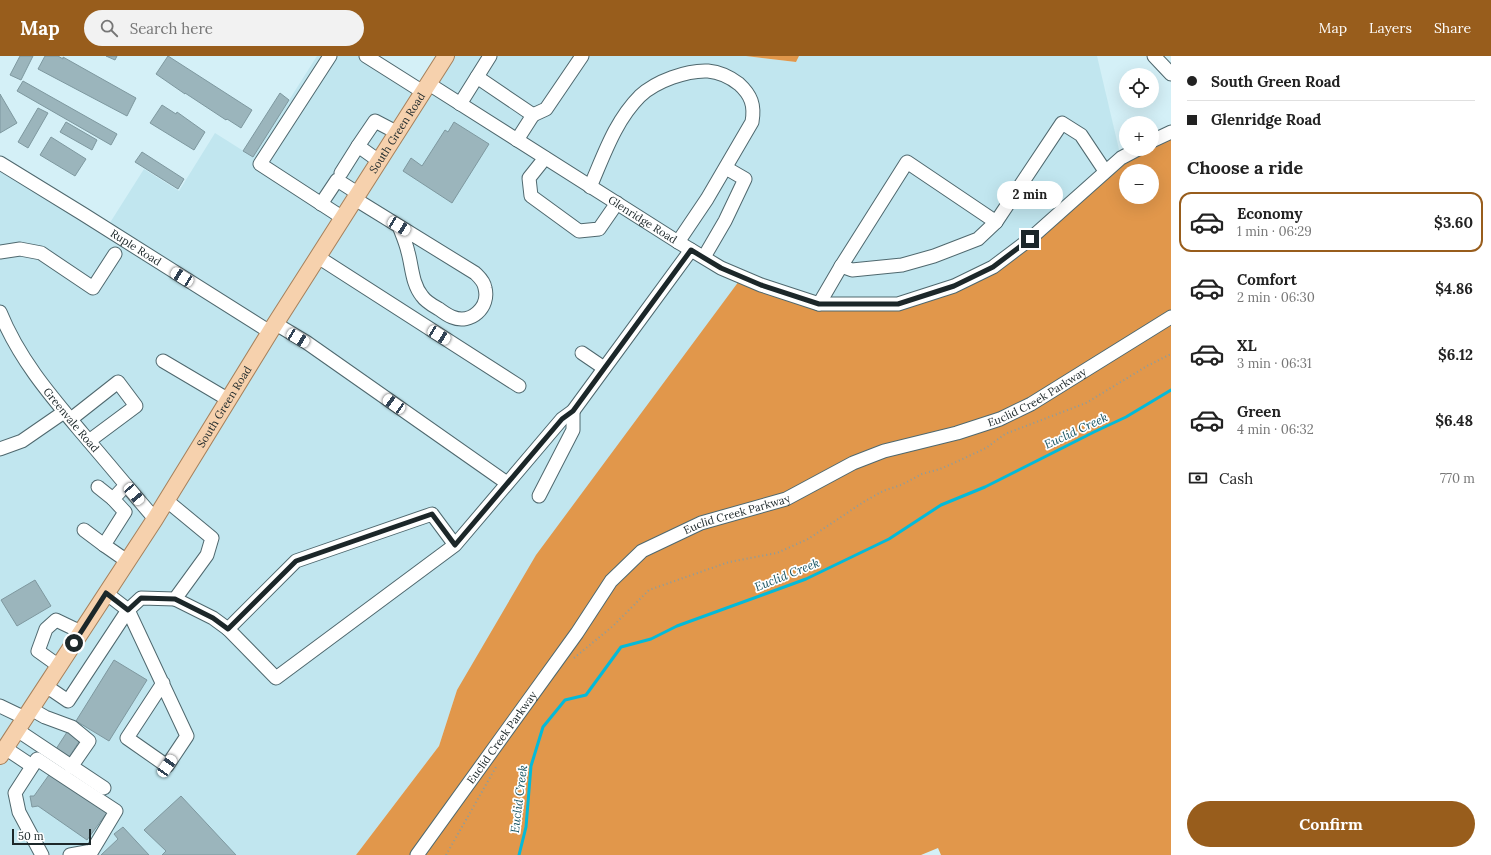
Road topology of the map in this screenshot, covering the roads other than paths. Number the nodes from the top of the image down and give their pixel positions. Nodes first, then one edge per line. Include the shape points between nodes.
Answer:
1 (330, 56) edge
2 (366, 56) edge
3 (446, 56) edge
4 (490, 56) edge
5 (582, 56) edge
6 (1154, 56) edge
7 (1171, 74) edge
8 (477, 77) junction
9 (426, 88) junction
10 (460, 104) junction
11 (533, 115) junction
12 (1171, 132) edge
13 (398, 133) junction
14 (1159, 138) edge
15 (517, 140) junction
16 (358, 146) junction
17 (1125, 156) edge
18 (544, 158) junction
19 (379, 161) junction
20 (0, 163) edge
21 (726, 168) junction
22 (1105, 171) junction
23 (341, 173) dead end
24 (590, 187) junction
25 (357, 196) junction
26 (617, 203) junction
27 (321, 204) junction
28 (343, 218) junction
29 (996, 222) junction
30 (399, 226) junction
31 (678, 242) junction
32 (691, 250) junction
33 (0, 252) edge
34 (116, 254) dead end
35 (318, 258) junction
36 (704, 258) junction
37 (841, 266) junction
38 (819, 304) junction
39 (0, 312) edge
40 (1171, 316) edge
41 (273, 328) junction
42 (582, 353) dead end
43 (163, 361) dead end
44 (604, 368) junction
45 (519, 386) dead end
46 (228, 400) junction
47 (573, 411) junction
48 (67, 416) junction
49 (89, 441) junction
50 (0, 449) edge
51 (508, 483) junction
52 (126, 485) junction
53 (98, 487) dead end
54 (539, 496) dead end
55 (112, 499) junction
56 (166, 500) junction
57 (155, 519) junction
58 (84, 530) dead end
59 (104, 545) junction
60 (455, 545) junction
61 (127, 561) junction
62 (106, 593) junction
63 (175, 599) junction
64 (128, 610) junction
65 (228, 629) junction
66 (81, 632) junction
67 (59, 666) junction
68 (163, 684) junction
69 (46, 686) junction
70 (0, 706) edge
71 (25, 719) junction
72 (3, 752) edge
73 (32, 766) junction
74 (71, 766) junction
75 (104, 788) dead end
76 (42, 855) edge
77 (70, 855) edge
78 (417, 855) edge

1 - 27 street via 260,164
2 - 9 street, Glenridge Road
3 - 9 main road, South Green Road
4 - 8 street
5 - 11 street via 546,109
6 - 7 street
8 - 10 street
8 - 11 street
9 - 10 street, Glenridge Road
9 - 13 main road, South Green Road
10 - 15 street, Glenridge Road
11 - 15 street
12 - 14 street
13 - 16 street via 375,121
13 - 19 main road, South Green Road
15 - 18 street, Glenridge Road
16 - 19 street
16 - 23 street
17 - 22 street, Glenridge Road
18 - 24 street, Glenridge Road
18 - 26 street via 529,178 531,196 579,231 599,229
19 - 25 main road, South Green Road
20 - 41 street, Ruple Road
21 - 24 street via 752,122 754,110 747,92 730,77 709,71 689,73 667,79 641,95 618,125
21 - 31 street
21 - 36 street via 745,179
22 - 29 street via 1081,135 1062,123
22 - 38 street, Glenridge Road via 1030,239 993,267 954,286 898,304
24 - 26 street, Glenridge Road
25 - 27 street via 337,180
25 - 28 main road, South Green Road
25 - 30 street
26 - 31 street, Glenridge Road
27 - 28 street
28 - 35 main road, South Green Road
29 - 37 street via 978,240 934,256 902,265 852,270
29 - 37 street via 907,162
30 - 30 street via 475,273 482,280 486,297 479,312 472,318 452,318 421,295 415,284 408,251
31 - 32 street, Glenridge Road
32 - 36 street, Glenridge Road
32 - 44 street
33 - 34 street via 20,249 41,253 93,288
35 - 41 main road, South Green Road
35 - 45 street
36 - 38 street, Glenridge Road via 761,285
37 - 38 street
39 - 48 street, Greenvale Road via 25,360
40 - 78 street, Euclid Creek Parkway via 1031,404 1000,419 878,453 853,463 786,498 701,523 642,551 611,581 578,633
41 - 46 main road, South Green Road
41 - 51 street, Ruple Road via 306,342
42 - 44 street
43 - 46 street
44 - 47 street
46 - 56 main road, South Green Road
47 - 51 street via 562,419
47 - 54 street via 573,430
48 - 49 street, Greenvale Road
48 - 49 street via 118,382 136,406
48 - 50 street via 22,441
49 - 52 street, Greenvale Road
51 - 60 street
52 - 55 street
52 - 57 street, Greenvale Road
53 - 55 street
55 - 59 street via 125,512
56 - 57 main road, South Green Road
56 - 63 street via 212,538 207,555
57 - 61 main road, South Green Road
58 - 59 street
59 - 61 street
60 - 65 street via 432,514 296,561
60 - 65 street via 276,678
61 - 62 main road, South Green Road
62 - 64 street
62 - 66 main road, South Green Road
63 - 64 street via 141,598
63 - 65 street via 213,618
64 - 68 street
64 - 69 street via 68,701
66 - 67 main road, South Green Road
66 - 67 street via 56,620 46,629 38,651
67 - 69 main road, South Green Road
68 - 68 street via 187,736 167,766 127,738
69 - 71 main road, South Green Road
70 - 71 street
71 - 72 main road, South Green Road
71 - 74 street
71 - 74 street via 45,717 72,727 89,741
72 - 73 street
73 - 76 street via 15,793 18,812
73 - 77 street via 37,759 116,811 92,851
74 - 75 street

